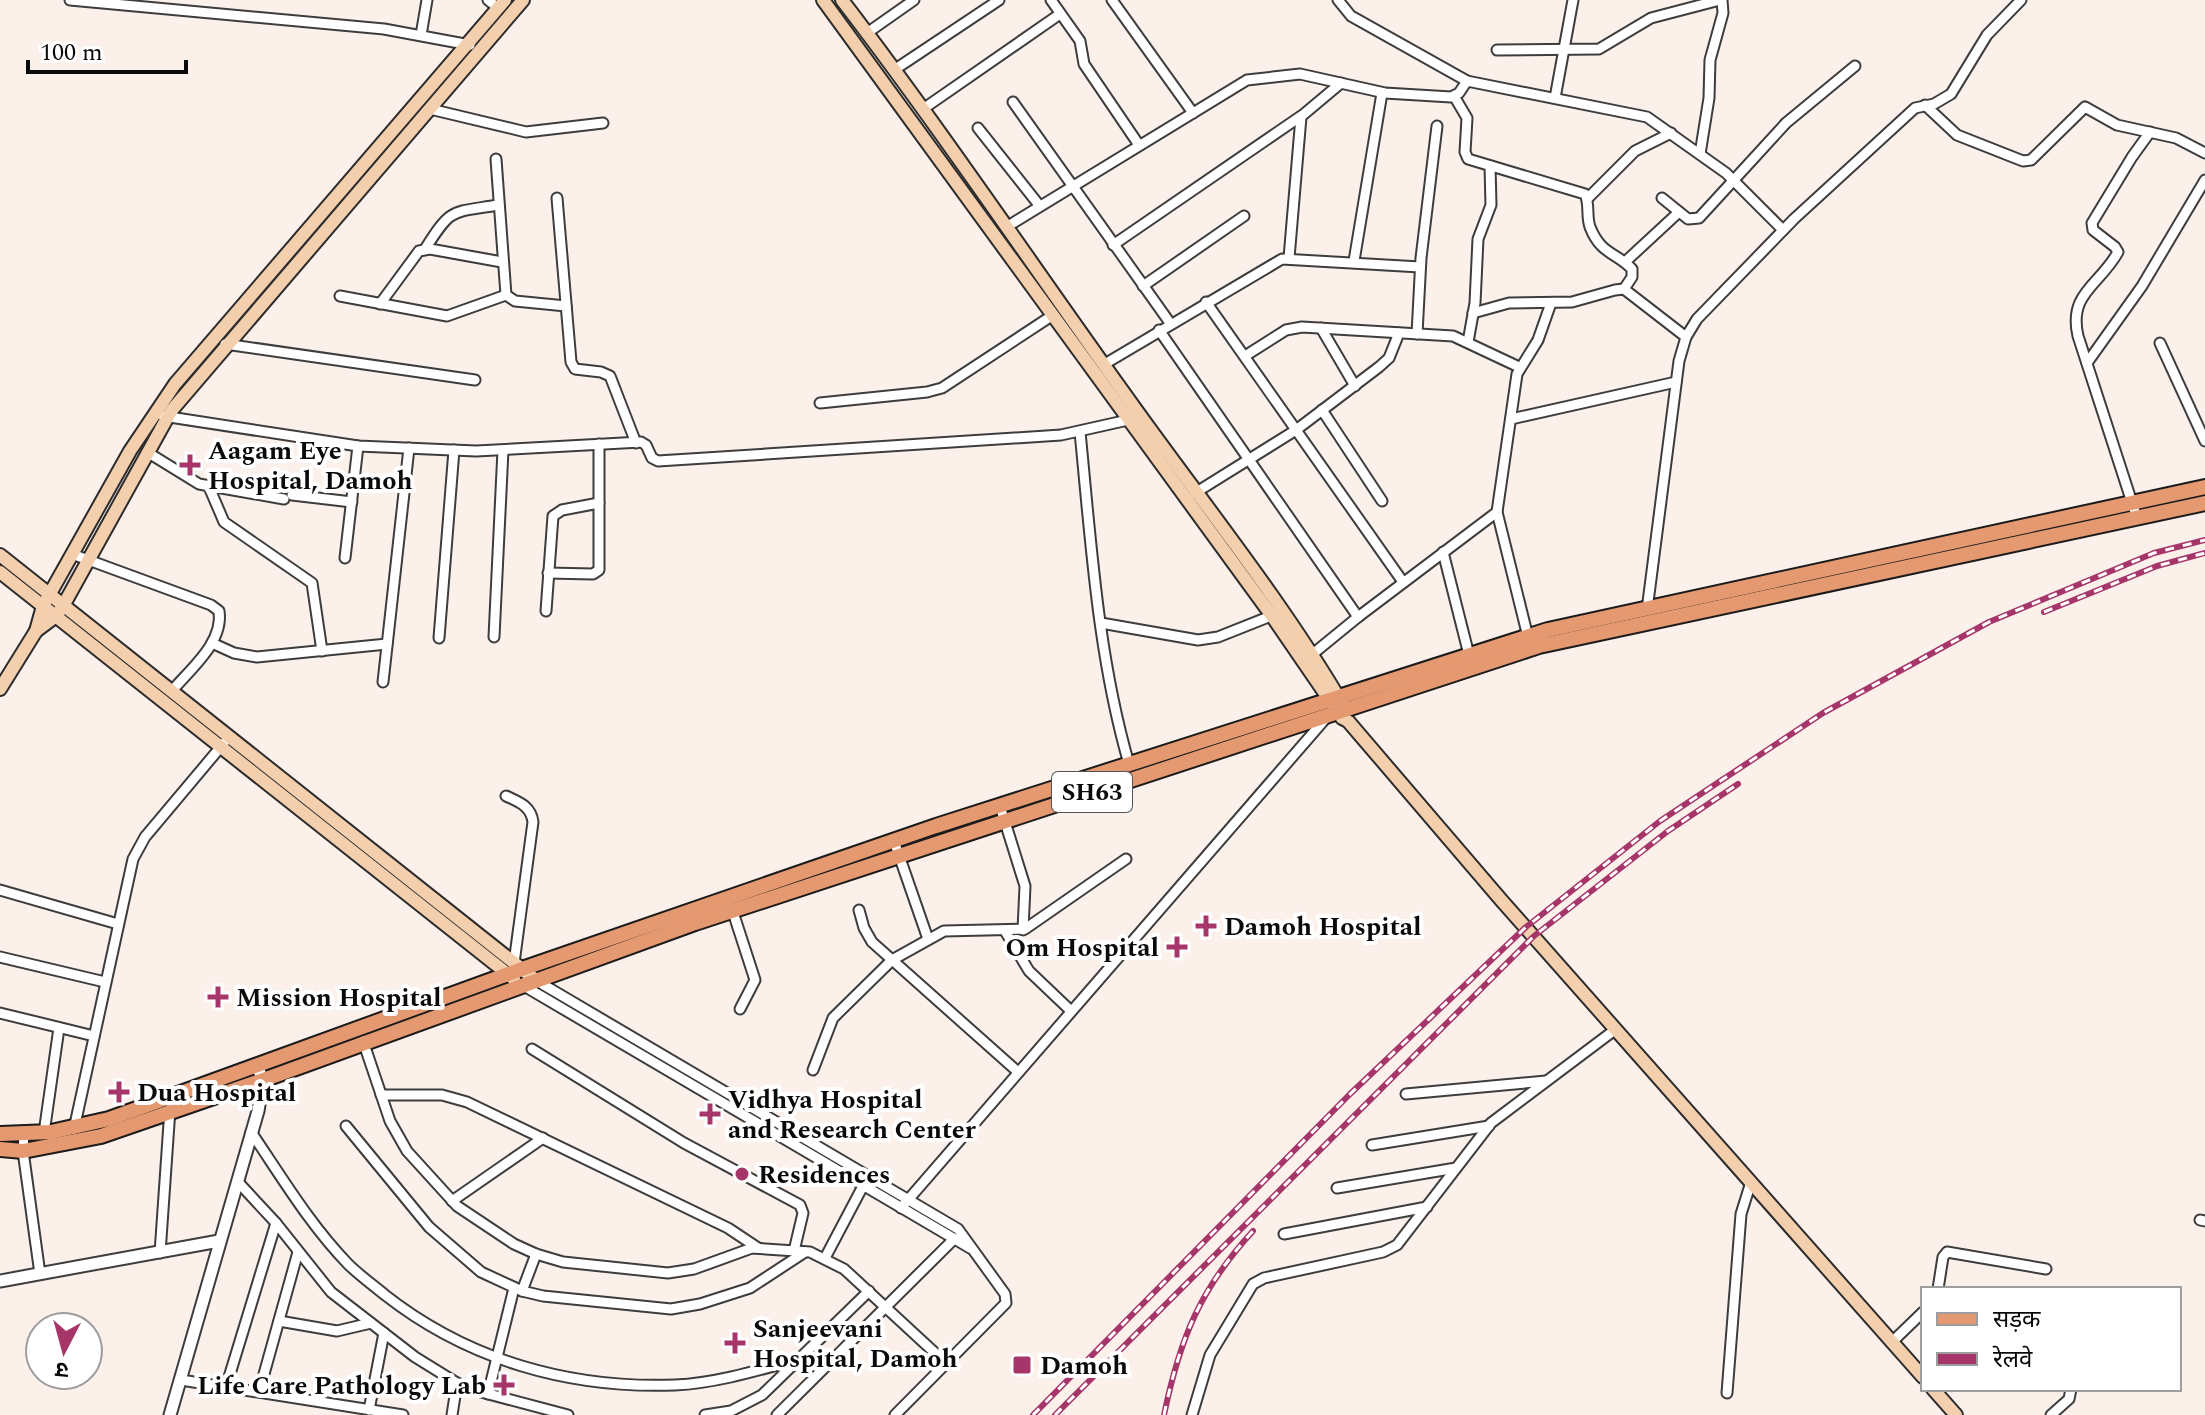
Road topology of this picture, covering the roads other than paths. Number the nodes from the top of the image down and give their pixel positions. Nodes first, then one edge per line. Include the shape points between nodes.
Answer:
1 (70, 0) edge
2 (427, 0) edge
3 (523, 0) edge
4 (823, 0) edge
5 (842, 0) edge
6 (914, 0) edge
7 (999, 0) edge
8 (1051, 0) edge
9 (1112, 0) edge
10 (1338, 0) edge
11 (1573, 0) edge
12 (1721, 0) edge
13 (2021, 0) edge
14 (497, 3) edge
15 (1060, 14) junction
16 (867, 33) junction
17 (421, 35) junction
18 (468, 44) junction
19 (1497, 50) dead end
20 (480, 51) junction
21 (1563, 51) junction
22 (1855, 66) dead end
23 (894, 70) junction
24 (1467, 81) junction
25 (1341, 83) junction
26 (1382, 93) junction
27 (1454, 96) junction
28 (1555, 98) junction
29 (1013, 102) dead end
30 (1925, 105) junction
31 (430, 109) junction
32 (923, 109) junction
33 (1193, 113) junction
34 (1301, 117) junction
35 (603, 123) dead end
36 (1437, 126) dead end
37 (978, 128) dead end
38 (2150, 132) junction
39 (1671, 133) junction
40 (1139, 145) junction
41 (2205, 153) edge
42 (1700, 154) junction
43 (496, 159) dead end
44 (1490, 166) junction
45 (2205, 180) edge
46 (1735, 182) junction
47 (1071, 186) junction
48 (557, 198) dead end
49 (1588, 198) junction
50 (1662, 198) dead end
51 (498, 205) junction
52 (1039, 205) junction
53 (1679, 212) junction
54 (1244, 216) dead end
55 (1008, 226) junction
56 (1783, 230) junction
57 (1113, 245) junction
58 (425, 249) junction
59 (287, 254) junction
60 (1289, 258) junction
61 (1354, 261) junction
62 (502, 262) junction
63 (1625, 262) junction
64 (298, 263) junction
65 (1420, 267) junction
66 (1143, 286) junction
67 (1624, 289) junction
68 (506, 295) junction
69 (340, 296) dead end
70 (1206, 302) junction
71 (1551, 303) junction
72 (380, 304) junction
73 (566, 306) junction
74 (1473, 313) junction
75 (1053, 315) junction
76 (1170, 323) junction
77 (1321, 328) junction
78 (1159, 330) junction
79 (1399, 333) junction
80 (1417, 334) junction
81 (216, 336) junction
82 (1686, 337) junction
83 (1468, 342) junction
84 (2160, 343) dead end
85 (227, 346) junction
86 (1245, 356) junction
87 (2087, 363) junction
88 (1103, 365) junction
89 (1519, 367) junction
90 (475, 380) dead end
91 (1676, 382) junction
92 (1355, 386) junction
93 (820, 403) dead end
94 (1322, 410) junction
95 (161, 415) junction
96 (1511, 419) junction
97 (1128, 420) junction
98 (1296, 430) junction
99 (1080, 432) junction
100 (2205, 441) edge
101 (636, 443) junction
102 (599, 444) junction
103 (358, 446) junction
104 (409, 448) junction
105 (454, 450) junction
106 (503, 450) junction
107 (147, 452) junction
108 (1249, 460) junction
109 (209, 487) junction
110 (2205, 487) edge
111 (1195, 493) junction
112 (1382, 501) dead end
113 (352, 502) junction
114 (599, 503) junction
115 (2205, 503) edge
116 (2135, 510) junction
117 (1497, 512) junction
118 (1443, 552) junction
119 (72, 554) junction
120 (0, 555) edge
121 (345, 558) dead end
122 (89, 559) junction
123 (0, 572) edge
124 (548, 573) junction
125 (1403, 582) junction
126 (46, 600) junction
127 (60, 611) junction
128 (546, 611) dead end
129 (1278, 614) junction
130 (1646, 615) junction
131 (1358, 617) junction
132 (1101, 623) junction
133 (36, 631) junction
134 (494, 637) dead end
135 (1528, 637) junction
136 (439, 638) dead end
137 (212, 643) junction
138 (387, 644) junction
139 (322, 651) junction
140 (1469, 655) junction
141 (120, 659) junction
142 (1307, 659) junction
143 (383, 682) dead end
144 (0, 689) edge
145 (171, 692) junction
146 (1338, 709) junction
147 (230, 738) junction
148 (220, 748) junction
149 (1121, 772) junction
150 (506, 796) dead end
151 (1000, 806) junction
152 (1005, 821) junction
153 (897, 848) junction
154 (1126, 859) dead end
155 (0, 890) edge
156 (729, 898) junction
157 (859, 910) dead end
158 (734, 913) junction
159 (118, 924) junction
160 (1023, 930) junction
161 (1005, 931) junction
162 (928, 939) junction
163 (598, 950) junction
164 (0, 957) edge
165 (892, 960) junction
166 (514, 968) junction
167 (105, 982) junction
168 (530, 983) junction
169 (740, 1009) dead end
170 (1071, 1011) junction
171 (0, 1013) edge
172 (59, 1028) junction
173 (358, 1028) junction
174 (1616, 1029) junction
175 (94, 1036) junction
176 (363, 1043) junction
177 (532, 1049) dead end
178 (676, 1062) junction
179 (813, 1070) dead end
180 (671, 1072) junction
181 (1018, 1072) junction
182 (260, 1073) junction
183 (1548, 1080) junction
184 (1406, 1094) dead end
185 (381, 1095) junction
186 (734, 1096) junction
187 (170, 1104) junction
188 (729, 1106) junction
189 (346, 1126) dead end
190 (1489, 1126) junction
191 (791, 1130) junction
192 (251, 1132) junction
193 (44, 1133) junction
194 (0, 1134) edge
195 (24, 1134) junction
196 (74, 1135) junction
197 (543, 1138) junction
198 (786, 1140) junction
199 (1372, 1145) dead end
200 (0, 1149) edge
201 (23, 1151) junction
202 (1456, 1168) junction
203 (238, 1182) junction
204 (1751, 1182) junction
205 (863, 1186) junction
206 (1337, 1188) dead end
207 (909, 1198) junction
208 (452, 1201) junction
209 (1427, 1207) junction
210 (901, 1208) junction
211 (276, 1223) junction
212 (1284, 1234) dead end
213 (954, 1239) junction
214 (219, 1241) junction
215 (758, 1248) junction
216 (794, 1251) junction
217 (298, 1252) junction
218 (805, 1252) junction
219 (977, 1252) junction
220 (160, 1253) junction
221 (536, 1254) junction
222 (825, 1258) junction
223 (2046, 1269) dead end
224 (40, 1274) junction
225 (0, 1281) edge
226 (1938, 1287) edge
227 (518, 1290) junction
228 (869, 1291) junction
229 (885, 1306) junction
230 (1921, 1314) edge
231 (279, 1321) junction
232 (371, 1323) junction
233 (384, 1333) junction
234 (1892, 1342) junction
235 (497, 1359) junction
236 (799, 1359) junction
237 (947, 1364) junction
238 (1921, 1375) edge
239 (181, 1380) junction
240 (457, 1383) junction
241 (226, 1387) junction
242 (1935, 1391) edge
243 (2071, 1391) edge
244 (259, 1392) junction
245 (1727, 1393) dead end
246 (488, 1394) junction
247 (369, 1410) junction
248 (170, 1415) edge
249 (403, 1415) edge
250 (452, 1415) edge
251 (568, 1415) edge
252 (705, 1415) edge
253 (777, 1415) edge
254 (895, 1415) edge
255 (1192, 1415) edge
256 (1956, 1415) edge
257 (2051, 1415) edge

1 - 17 street
2 - 17 street
3 - 20 main road
4 - 75 main road
5 - 16 main road
6 - 16 street
7 - 23 street
8 - 15 street
9 - 33 street
10 - 24 street via 1351,16
11 - 21 street
12 - 21 street via 1651,18 1604,47
12 - 42 street
13 - 30 street via 1987,35 1951,94
14 - 18 main road
15 - 32 street
15 - 40 street via 1082,46 1084,64
16 - 23 main road
17 - 18 street
18 - 20 street
18 - 59 main road
19 - 21 street
20 - 31 main road
21 - 28 street
22 - 46 street via 1786,123
23 - 32 main road
24 - 27 street
24 - 28 street
25 - 26 street
25 - 33 street via 1300,74 1255,78
25 - 34 street
26 - 27 street
26 - 61 street
27 - 44 street via 1467,118 1466,156
28 - 39 street via 1647,117
29 - 47 street
30 - 38 street via 1957,135 2023,161 2031,160 2085,107 2117,125
30 - 56 street via 1915,108
31 - 35 street via 526,132
31 - 64 main road
32 - 55 main road
33 - 40 street
34 - 57 street
34 - 60 street
36 - 65 street
37 - 52 street
38 - 41 street
38 - 87 street via 2092,223 2118,252 2076,309
39 - 42 street
39 - 49 street via 1635,151
40 - 47 street
42 - 46 street
43 - 51 street
44 - 49 street
44 - 74 street via 1491,205 1478,239
45 - 87 street via 2142,286
46 - 53 street via 1699,218 1688,219
46 - 56 street
47 - 52 street
47 - 57 street
48 - 73 street
49 - 63 street via 1590,227 1610,255
50 - 53 street
51 - 58 street via 451,214
51 - 62 street
52 - 55 street
53 - 63 street
54 - 66 street
55 - 88 main road
56 - 82 street
57 - 66 street
58 - 62 street
58 - 72 street
59 - 64 main road
59 - 81 main road
60 - 61 street
60 - 70 street
61 - 65 street
62 - 68 street
63 - 67 street via 1633,273
64 - 85 main road
65 - 80 street
66 - 76 street
67 - 71 street
67 - 82 street
68 - 72 street via 452,316
68 - 73 street via 515,301
69 - 72 street
70 - 76 street
70 - 86 street
71 - 74 street via 1509,303
71 - 89 street via 1535,346
73 - 101 street via 573,366 610,376
74 - 83 street
75 - 93 street via 942,388
75 - 97 main road
76 - 78 street
77 - 79 street
77 - 86 street via 1286,330
77 - 92 street
78 - 88 street
78 - 108 street
79 - 80 street
79 - 92 street via 1385,363
80 - 83 street
81 - 85 street
81 - 95 main road via 175,384
82 - 91 street
83 - 89 street
84 - 100 street
85 - 90 street
85 - 95 main road
86 - 98 street
87 - 116 street
88 - 111 main road
89 - 96 street
91 - 96 street
91 - 130 street
92 - 94 street
94 - 98 street
94 - 112 street
95 - 103 street
95 - 107 main road
95 - 119 main road via 130,451
96 - 117 street
97 - 99 street
97 - 129 main road
98 - 108 street
98 - 125 street
99 - 101 street via 658,461 644,443
99 - 132 street
101 - 102 street
102 - 106 street
102 - 114 street
103 - 104 street
103 - 113 street
104 - 105 street
104 - 138 street
105 - 106 street
105 - 136 street
106 - 134 street
107 - 109 street
107 - 122 main road
108 - 111 street
108 - 131 street
109 - 113 street
109 - 139 street via 224,522 312,583
110 - 116 main road, SH63
111 - 129 main road
113 - 121 street
114 - 124 street via 553,516
114 - 124 street via 599,570
115 - 116 main road, SH63
116 - 130 main road, SH63
117 - 118 street
117 - 135 street
118 - 125 street
118 - 140 street
119 - 122 street
119 - 126 main road
120 - 126 main road
122 - 127 main road
122 - 137 street via 216,607 220,618
123 - 126 main road
124 - 128 street
125 - 131 street
126 - 127 main road
126 - 133 main road
127 - 133 main road
127 - 141 main road
129 - 132 street via 1198,640
129 - 142 main road
130 - 135 main road, SH63
130 - 146 main road, SH63
131 - 142 street
132 - 149 street
133 - 144 main road
135 - 140 main road, SH63
137 - 139 street via 249,657
137 - 145 street
138 - 139 street
138 - 143 street
140 - 146 main road, SH63
141 - 145 main road
141 - 148 main road
142 - 146 main road
145 - 147 main road
146 - 149 main road, SH63
146 - 170 street
146 - 174 main road
147 - 148 street
147 - 166 main road
148 - 159 street via 138,847
148 - 166 main road
149 - 151 main road, SH63
149 - 152 main road, SH63
150 - 166 street via 525,806 533,822
151 - 152 street
151 - 153 main road, SH63
152 - 153 main road, SH63
152 - 160 street via 1026,892
153 - 156 main road, SH63
153 - 158 main road, SH63
153 - 162 street
154 - 160 street
155 - 159 street
156 - 158 street
156 - 163 main road, SH63
157 - 165 street via 867,935
158 - 163 main road, SH63
158 - 169 street via 755,980
159 - 167 street
160 - 161 street
161 - 162 street via 954,929
161 - 170 street via 1029,971
162 - 165 street
163 - 166 main road, SH63
163 - 168 main road, SH63
164 - 167 street
165 - 179 street via 838,1011
165 - 181 street
166 - 168 main road
166 - 173 main road, SH63
167 - 175 street
168 - 176 main road, SH63
168 - 178 street
168 - 180 street
170 - 181 street
171 - 172 street
172 - 175 street
172 - 193 street
173 - 176 street
173 - 182 main road, SH63
174 - 183 street
174 - 204 main road
175 - 196 street
176 - 182 main road, SH63
176 - 185 street
177 - 216 street via 684,1143 800,1205 803,1213
178 - 180 street
178 - 186 street
180 - 188 street
181 - 207 street
182 - 187 main road, SH63
182 - 192 street via 261,1097
183 - 184 street
183 - 190 street
185 - 197 street via 450,1096
185 - 208 street via 397,1136
186 - 188 street
186 - 191 street
187 - 196 main road, SH63 via 101,1136
187 - 220 street
188 - 198 street
189 - 227 street via 429,1227 481,1272
190 - 199 street
190 - 202 street
191 - 198 street
191 - 207 street
192 - 203 street
192 - 235 street via 350,1267 409,1314
193 - 195 main road, SH63
193 - 196 main road, SH63
194 - 195 main road, SH63
195 - 201 street
196 - 201 main road, SH63
197 - 208 street
197 - 215 street via 728,1228
198 - 205 street
200 - 201 main road, SH63
201 - 224 street
202 - 206 street
202 - 209 street
203 - 211 street
203 - 214 street
204 - 234 main road
204 - 245 street via 1741,1214
205 - 210 street
205 - 222 street
207 - 210 street
207 - 219 street via 950,1222
208 - 221 street via 495,1233
209 - 212 street
209 - 255 street via 1391,1249 1253,1284 1210,1355
210 - 213 street
211 - 217 street
211 - 241 street
213 - 219 street
213 - 229 street
214 - 220 street
214 - 239 street
215 - 216 street
215 - 221 street via 668,1273 563,1262
216 - 218 street
217 - 231 street
217 - 232 street via 331,1292
218 - 222 street
218 - 227 street via 740,1292 671,1309
219 - 237 street via 1006,1303
220 - 224 street
221 - 227 street
222 - 228 street
223 - 226 street via 1947,1252
224 - 225 street
227 - 235 street
228 - 229 street
228 - 236 street
229 - 237 street
229 - 253 street
230 - 234 street
231 - 232 street via 337,1331
231 - 244 street
232 - 233 street
233 - 240 street
233 - 247 street
234 - 238 main road
235 - 236 street via 551,1375 620,1385 677,1385
235 - 246 street
236 - 252 street via 746,1405
237 - 254 street
239 - 241 street
239 - 248 street
240 - 246 street
240 - 250 street
241 - 244 street
242 - 256 main road
243 - 257 street
244 - 247 street
246 - 251 street
247 - 249 street

